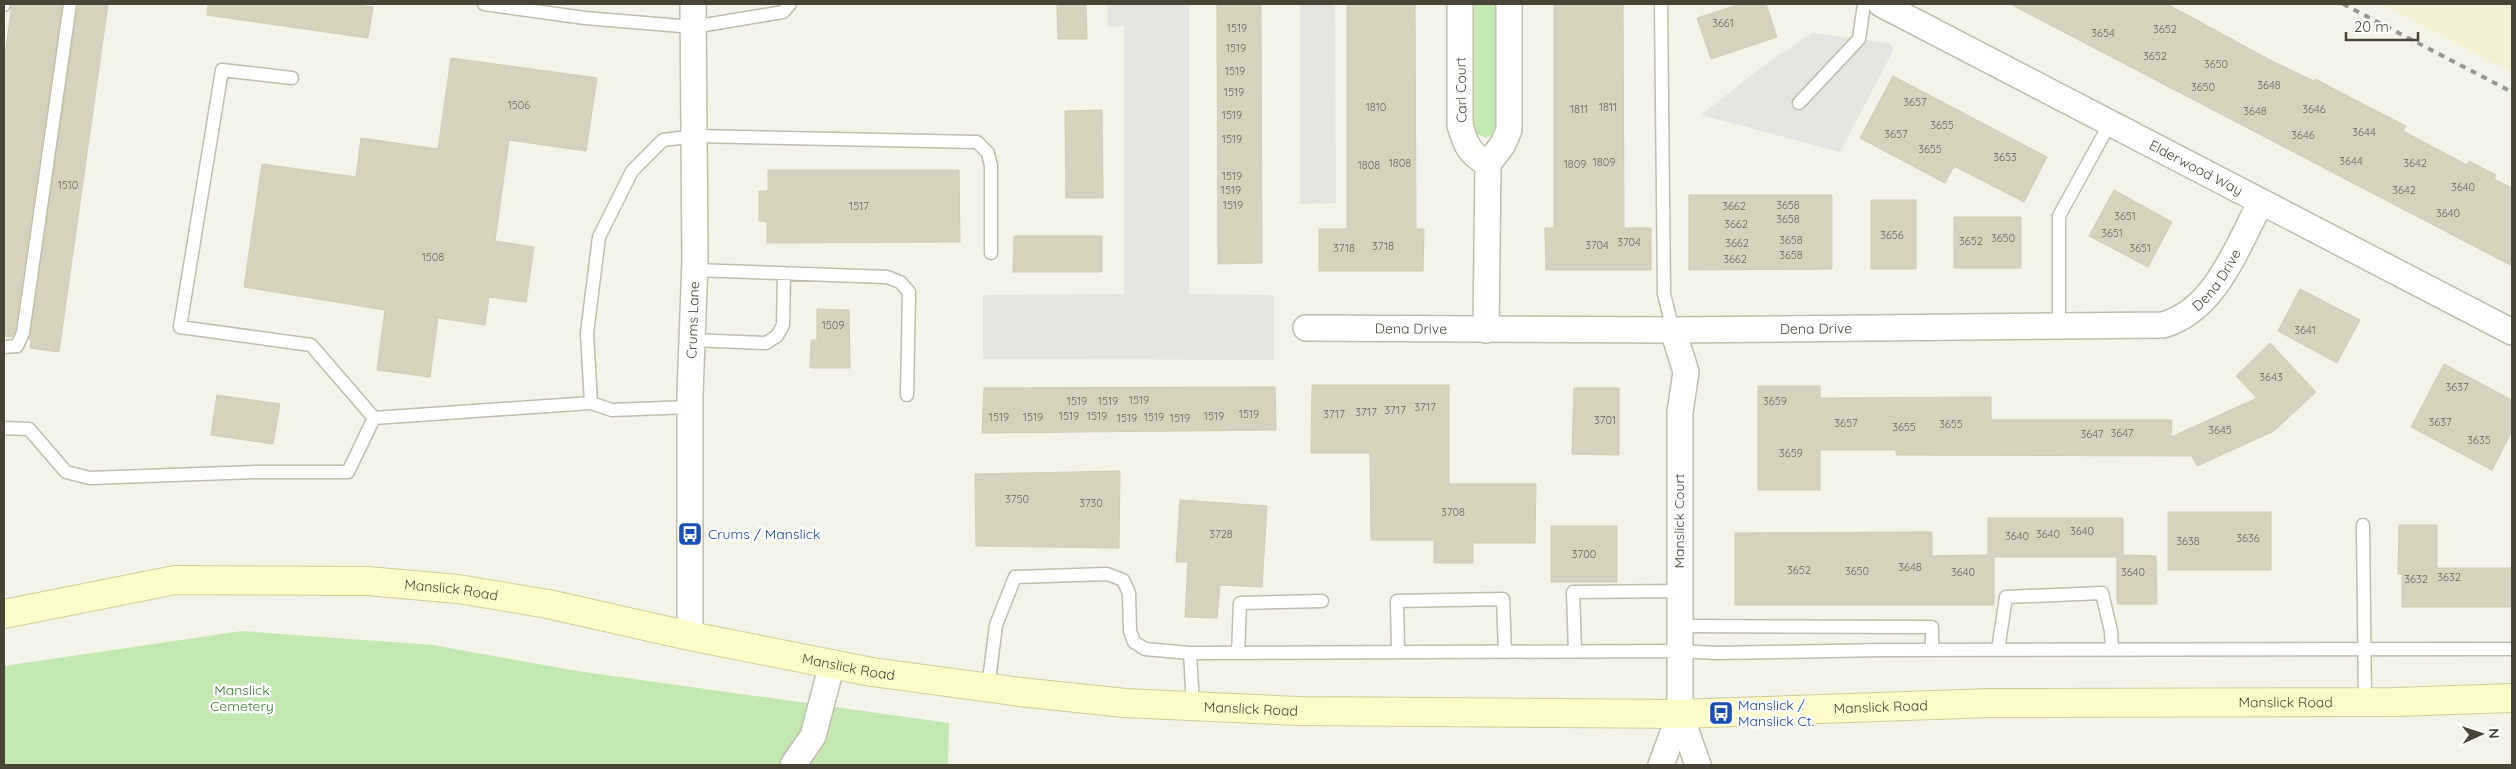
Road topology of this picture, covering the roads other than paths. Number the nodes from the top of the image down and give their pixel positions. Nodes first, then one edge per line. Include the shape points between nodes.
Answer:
1 (70, 4) edge
2 (484, 4) edge
3 (790, 4) edge
4 (1460, 4) edge
5 (1509, 4) edge
6 (1661, 4) edge
7 (1864, 4) edge
8 (1881, 4) edge
9 (693, 16) edge
10 (292, 78) dead end
11 (1799, 103) dead end
12 (2110, 123) junction
13 (694, 136) junction
14 (1488, 164) junction
15 (2261, 202) junction
16 (991, 253) dead end
17 (695, 270) junction
18 (784, 273) junction
19 (2059, 327) junction
20 (1306, 328) dead end
21 (1486, 330) junction
22 (1673, 330) junction
23 (2512, 332) edge
24 (692, 340) junction
25 (4, 347) edge
26 (907, 395) dead end
27 (591, 403) junction
28 (690, 407) junction
29 (374, 418) junction
30 (4, 428) edge
31 (2363, 525) dead end
32 (1678, 591) junction
33 (1322, 601) dead end
34 (4, 614) edge
35 (1678, 626) junction
36 (690, 636) junction
37 (2364, 649) junction
38 (2512, 649) edge
39 (1932, 650) junction
40 (1998, 650) junction
41 (2112, 650) junction
42 (1575, 651) junction
43 (1678, 651) junction
44 (1398, 652) junction
45 (1504, 652) junction
46 (1190, 653) junction
47 (1238, 653) junction
48 (832, 664) junction
49 (988, 688) junction
50 (2512, 698) edge
51 (2365, 702) junction
52 (1193, 707) junction
53 (1680, 714) junction
54 (793, 765) edge
55 (1661, 765) edge
56 (1698, 765) edge

1 - 25 lane via 23,333 17,346
2 - 9 lane via 585,18
3 - 9 lane via 783,12
4 - 14 street, Carl Court via 1460,125 1474,156
5 - 14 street via 1509,130
6 - 22 lane via 1664,294
7 - 11 lane via 1860,39
8 - 12 street, Elderwood Way
9 - 13 street, Crums Lane
10 - 29 lane via 222,70 180,327 311,346
12 - 15 street, Elderwood Way
12 - 19 lane via 2059,216
13 - 16 lane via 977,142 988,152 991,166
13 - 17 street, Crums Lane
13 - 27 lane via 663,140 632,171 599,237 587,333
14 - 21 street
15 - 19 street, Dena Drive via 2216,285 2202,304 2187,316 2163,325
15 - 23 street, Elderwood Way
17 - 18 lane
17 - 24 street, Crums Lane
18 - 24 lane via 783,325 777,336 766,343
18 - 26 lane via 887,277 900,282 909,292
19 - 22 street, Dena Drive
20 - 21 street, Dena Drive
21 - 22 street, Dena Drive
22 - 32 street, Manslick Court via 1686,372 1680,412
24 - 28 street, Crums Lane
27 - 28 lane via 612,410
27 - 29 lane
28 - 36 street, Crums Lane
29 - 30 lane via 348,472 90,478 66,472 29,429
31 - 37 lane
32 - 35 street, Manslick Court
32 - 42 lane via 1573,592
33 - 47 lane via 1240,603
34 - 36 main road, Manslick Road via 176,580 367,581 458,589 601,615
35 - 39 lane via 1932,627
35 - 43 street, Manslick Court
36 - 48 main road, Manslick Road
37 - 38 lane
37 - 41 lane
37 - 51 lane
39 - 40 lane
39 - 43 lane
40 - 41 lane
40 - 41 lane via 2006,597 2102,593
42 - 43 lane
42 - 45 lane
43 - 53 street, Manslick Court
44 - 45 lane
44 - 45 lane via 1397,601 1503,599
44 - 47 lane
46 - 47 lane
46 - 49 lane via 1145,649 1134,642 1130,631 1129,593 1123,580 1107,574 1015,577 996,625
46 - 52 lane
48 - 49 main road, Manslick Road
48 - 54 street via 813,736
49 - 52 main road, Manslick Road
50 - 51 main road, Manslick Road
51 - 53 main road, Manslick Road via 2020,703
52 - 53 main road, Manslick Road
53 - 55 street
53 - 56 street

